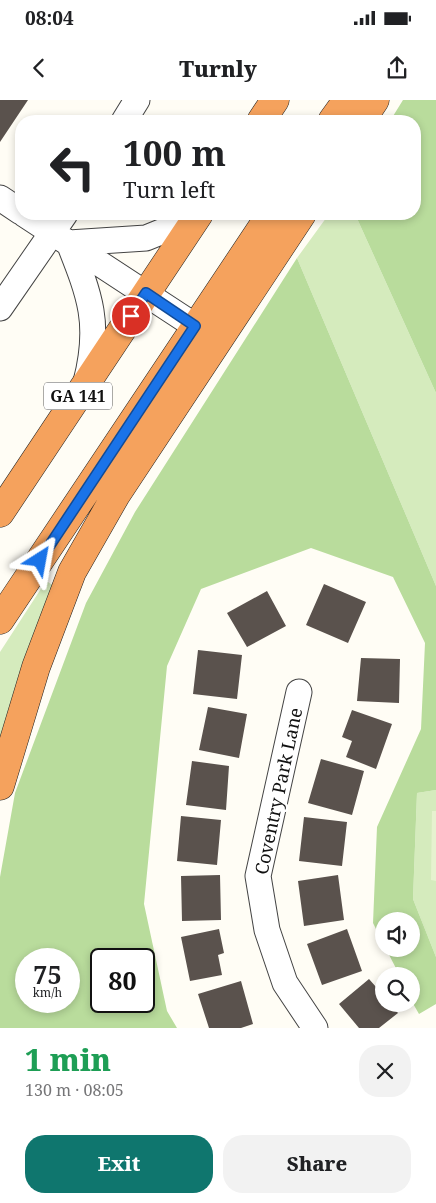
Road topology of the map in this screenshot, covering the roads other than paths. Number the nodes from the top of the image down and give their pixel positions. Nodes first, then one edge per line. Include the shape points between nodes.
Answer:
1 (137, 100) edge
2 (275, 100) edge
3 (347, 100) edge
4 (375, 100) edge
5 (128, 115) edge
6 (265, 115) edge
7 (336, 115) edge
8 (366, 115) edge
9 (0, 198) edge
10 (15, 208) edge
11 (38, 220) edge
12 (186, 220) edge
13 (194, 220) edge
14 (266, 220) edge
15 (298, 220) edge
16 (62, 230) edge
17 (146, 293) junction
18 (0, 308) edge
19 (195, 326) junction
20 (85, 387) junction
21 (0, 513) edge
22 (0, 620) edge
23 (299, 692) dead end
24 (0, 786) edge
25 (315, 1028) edge

1 - 5 street
2 - 6 highway
3 - 7 highway
4 - 8 highway
9 - 10 street
11 - 16 street
12 - 16 street via 146,238
13 - 17 highway, GA 141
14 - 19 highway, GA 141
15 - 24 highway via 116,495 72,572 36,668
16 - 17 street
16 - 18 street
16 - 20 street via 92,305 94,337
17 - 19 street
17 - 20 highway, GA 141
19 - 22 highway, GA 141
20 - 21 highway, GA 141
23 - 25 street, Coventry Park Lane via 258,876 266,930 284,983

